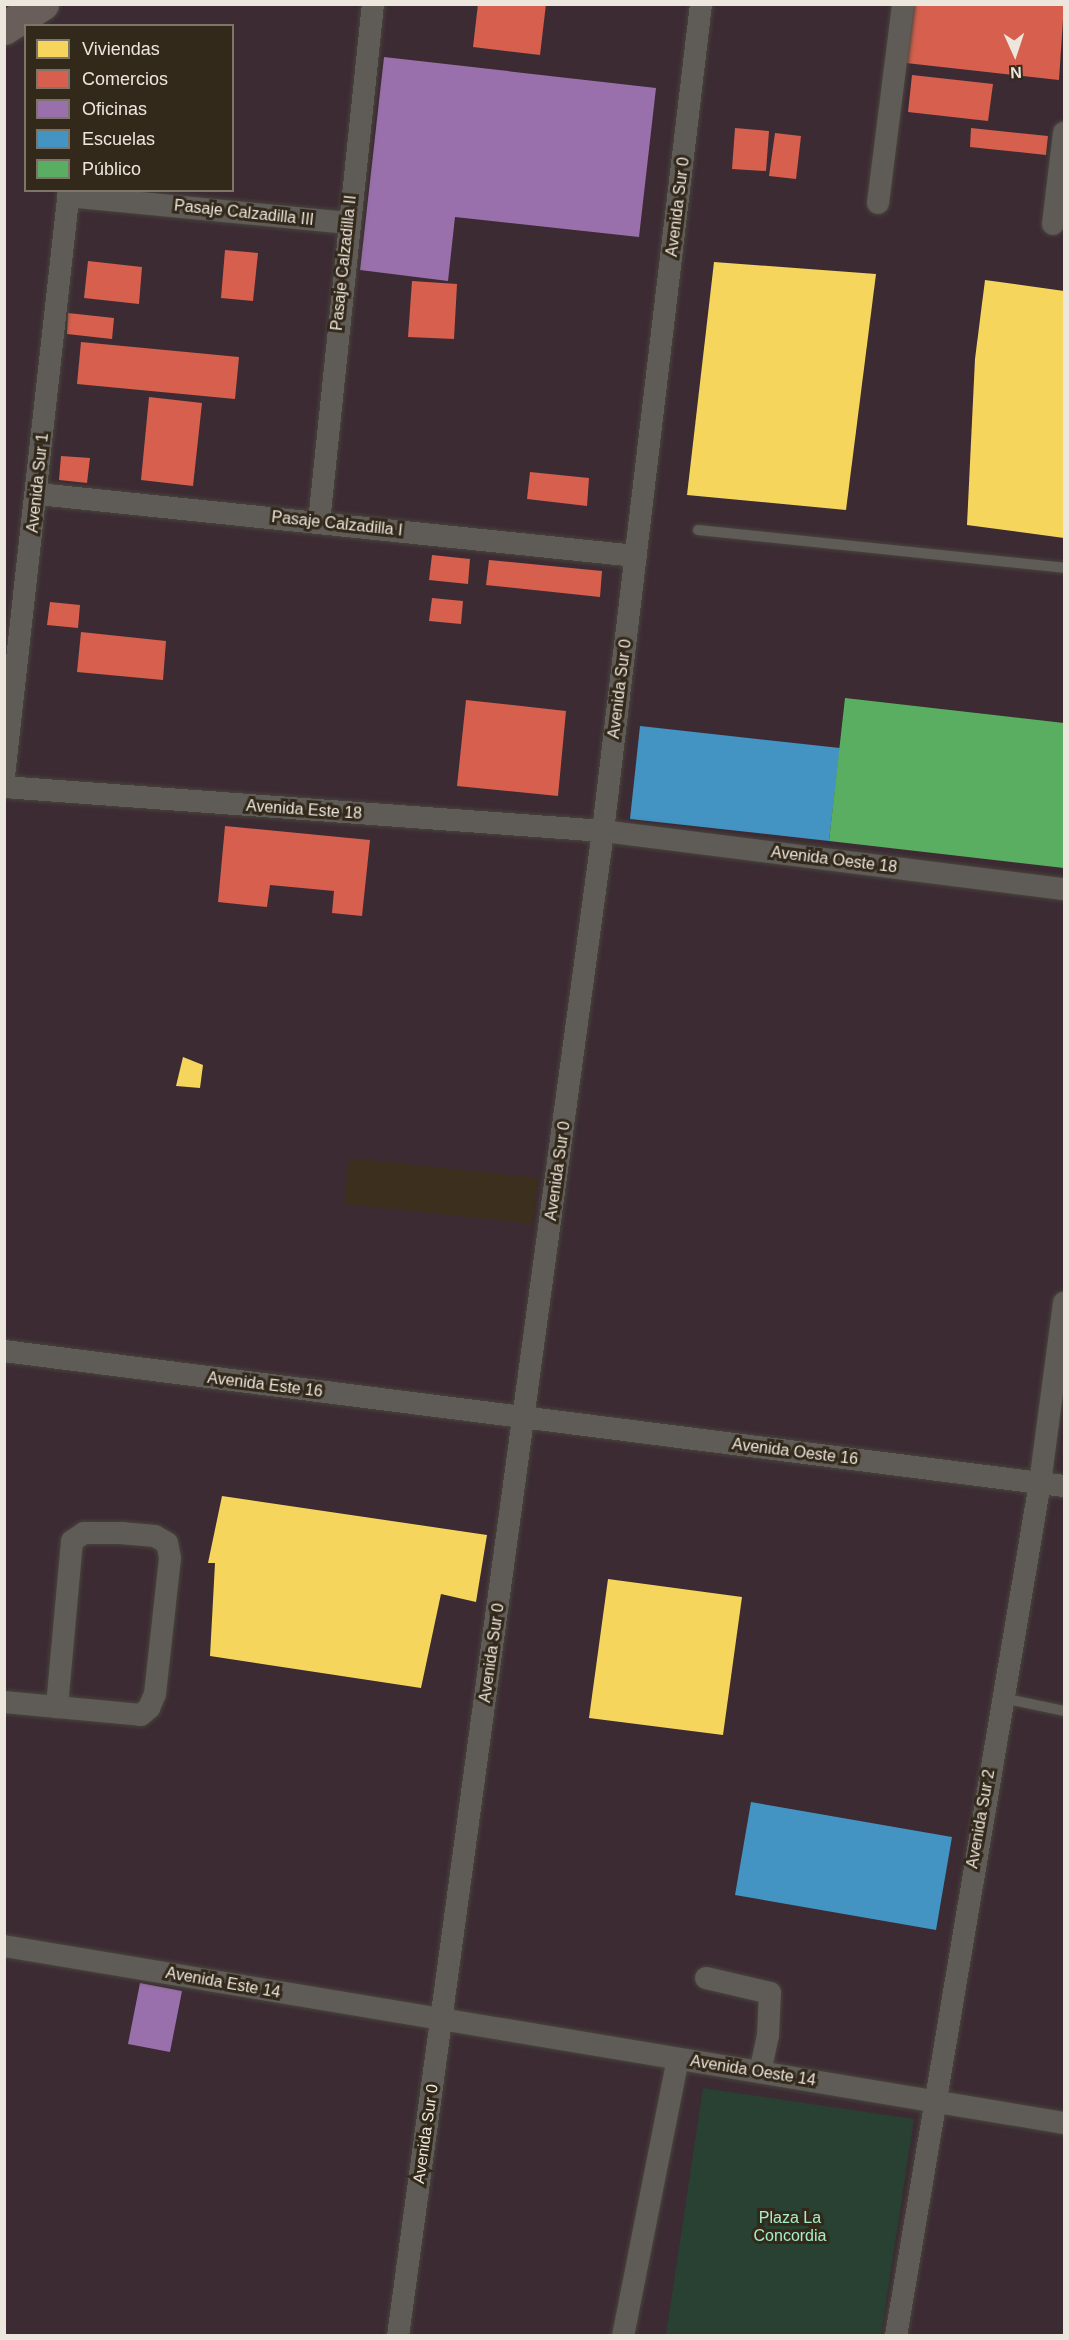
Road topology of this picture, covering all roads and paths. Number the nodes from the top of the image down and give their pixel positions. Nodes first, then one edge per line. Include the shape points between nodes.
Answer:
1 (42, 4) edge
2 (373, 4) edge
3 (701, 4) edge
4 (903, 4) edge
5 (4, 28) edge
6 (1065, 133) edge
7 (68, 193) edge
8 (878, 203) dead end
9 (348, 223) junction
10 (1053, 224) dead end
11 (38, 494) junction
12 (319, 522) junction
13 (698, 530) dead end
14 (636, 556) junction
15 (1065, 568) edge
16 (4, 776) edge
17 (4, 787) edge
18 (603, 831) junction
19 (1065, 889) edge
20 (1065, 1303) edge
21 (4, 1351) edge
22 (525, 1419) junction
23 (1040, 1483) junction
24 (1065, 1486) edge
25 (1002, 1698) junction
26 (4, 1702) edge
27 (57, 1707) junction
28 (1065, 1711) edge
29 (4, 1946) edge
30 (706, 1978) dead end
31 (441, 2021) junction
32 (678, 2059) junction
33 (760, 2072) junction
34 (934, 2101) junction
35 (1065, 2123) edge
36 (398, 2336) edge
37 (623, 2336) edge
38 (896, 2336) edge

1 - 5 highway
2 - 9 street, Pasaje Calzadilla II
3 - 14 street, Avenida Sur 0
4 - 8 street
6 - 10 street
7 - 9 street, Pasaje Calzadilla III
7 - 11 street, Avenida Sur 1
9 - 12 street, Pasaje Calzadilla II
11 - 12 street, Pasaje Calzadilla I
11 - 16 street, Avenida Sur 1
12 - 14 street, Pasaje Calzadilla I
13 - 15 lane
14 - 18 street, Avenida Sur 0
17 - 18 street, Avenida Este 18
18 - 19 street, Avenida Oeste 18
18 - 22 street, Avenida Sur 0
20 - 23 street, Avenida Sur 2
21 - 22 street, Avenida Este 16
22 - 23 street, Avenida Oeste 16
22 - 31 street, Avenida Sur 0
23 - 24 street, Avenida Oeste 16
23 - 25 street, Avenida Sur 2
25 - 28 lane
25 - 34 street, Avenida Sur 2
26 - 27 street
27 - 27 street via 141,1715 149,1708 155,1694 170,1558 167,1543 155,1536 84,1533 72,1541
29 - 31 street, Avenida Este 14
30 - 33 street via 770,1993 768,2035
31 - 32 street, Avenida Oeste 14
31 - 36 street, Avenida Sur 0
32 - 33 street, Avenida Oeste 14
32 - 37 street
33 - 34 street, Avenida Oeste 14
34 - 35 street, Avenida Oeste 14
34 - 38 street, Avenida Sur 2

